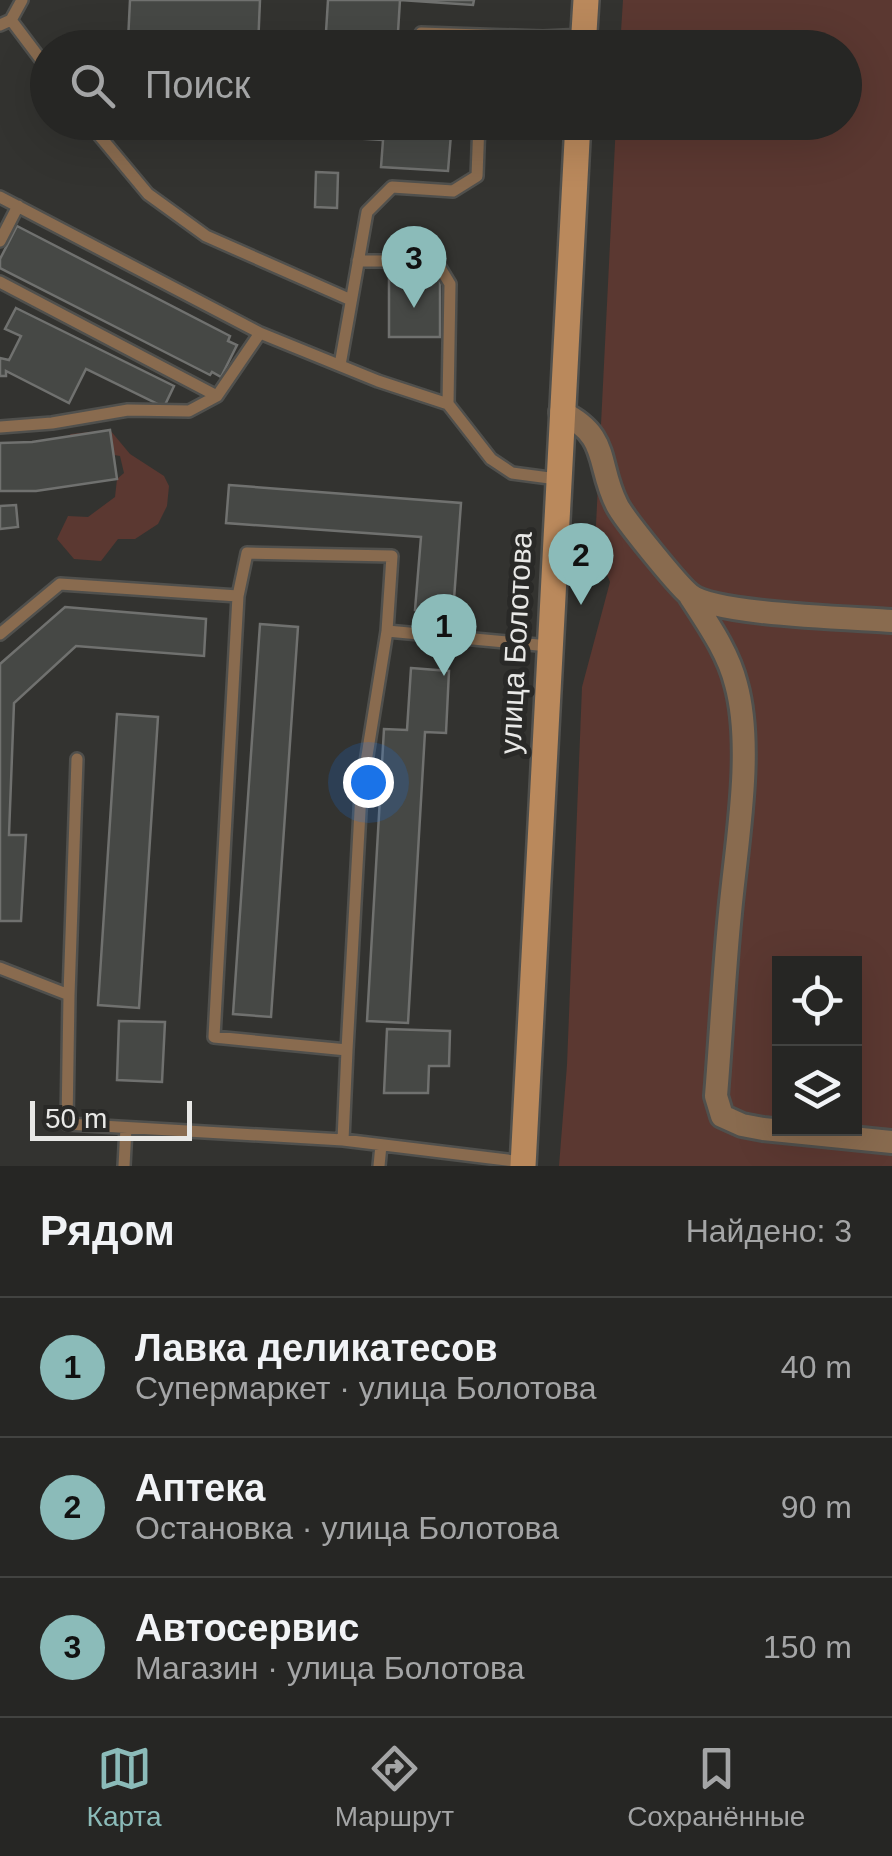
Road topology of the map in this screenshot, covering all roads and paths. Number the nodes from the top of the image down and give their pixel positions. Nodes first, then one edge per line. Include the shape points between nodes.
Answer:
1 (22, 0) edge
2 (586, 0) edge
3 (6, 23) edge
4 (584, 30) edge
5 (30, 49) edge
6 (103, 140) edge
7 (479, 140) edge
8 (577, 140) edge
9 (0, 196) edge
10 (18, 206) junction
11 (0, 241) edge
12 (358, 261) junction
13 (2, 287) edge
14 (351, 300) junction
15 (260, 334) junction
16 (340, 365) junction
17 (217, 396) junction
18 (448, 404) junction
19 (561, 412) junction
20 (0, 427) edge
21 (557, 479) junction
22 (238, 596) junction
23 (690, 596) junction
24 (892, 621) edge
25 (387, 631) junction
26 (0, 634) edge
27 (549, 646) junction
28 (78, 759) dead end
29 (0, 968) edge
30 (69, 995) junction
31 (348, 1050) junction
32 (126, 1128) junction
33 (343, 1140) junction
34 (892, 1142) edge
35 (381, 1145) junction
36 (523, 1164) edge
37 (124, 1166) edge
38 (379, 1166) edge

1 - 3 lane
2 - 4 main road
3 - 5 lane
6 - 14 lane via 148,194 206,236
7 - 12 lane via 477,176 454,191 392,187 366,212
8 - 19 main road, улица Болотова
9 - 10 lane
10 - 11 lane
10 - 15 lane
12 - 14 lane
12 - 18 lane via 436,261 450,284
13 - 17 lane
14 - 16 lane
15 - 16 lane
15 - 17 lane
16 - 18 lane
17 - 20 lane via 189,411 128,410
18 - 21 lane via 491,459 512,473
19 - 21 main road, улица Болотова
19 - 23 street via 596,440 618,506
21 - 27 main road, улица Болотова
22 - 25 lane via 247,553 392,556
22 - 26 lane via 60,584
22 - 31 lane via 214,1037
23 - 24 street via 721,606
23 - 34 street via 725,654 742,718 741,816 716,1096 722,1116 742,1126
25 - 27 lane
25 - 31 lane via 361,794
27 - 36 main road, улица Болотова
28 - 30 lane
29 - 30 lane
30 - 32 lane via 67,1124
31 - 33 lane
32 - 33 lane
32 - 37 lane
33 - 35 lane
35 - 36 lane
35 - 38 lane

